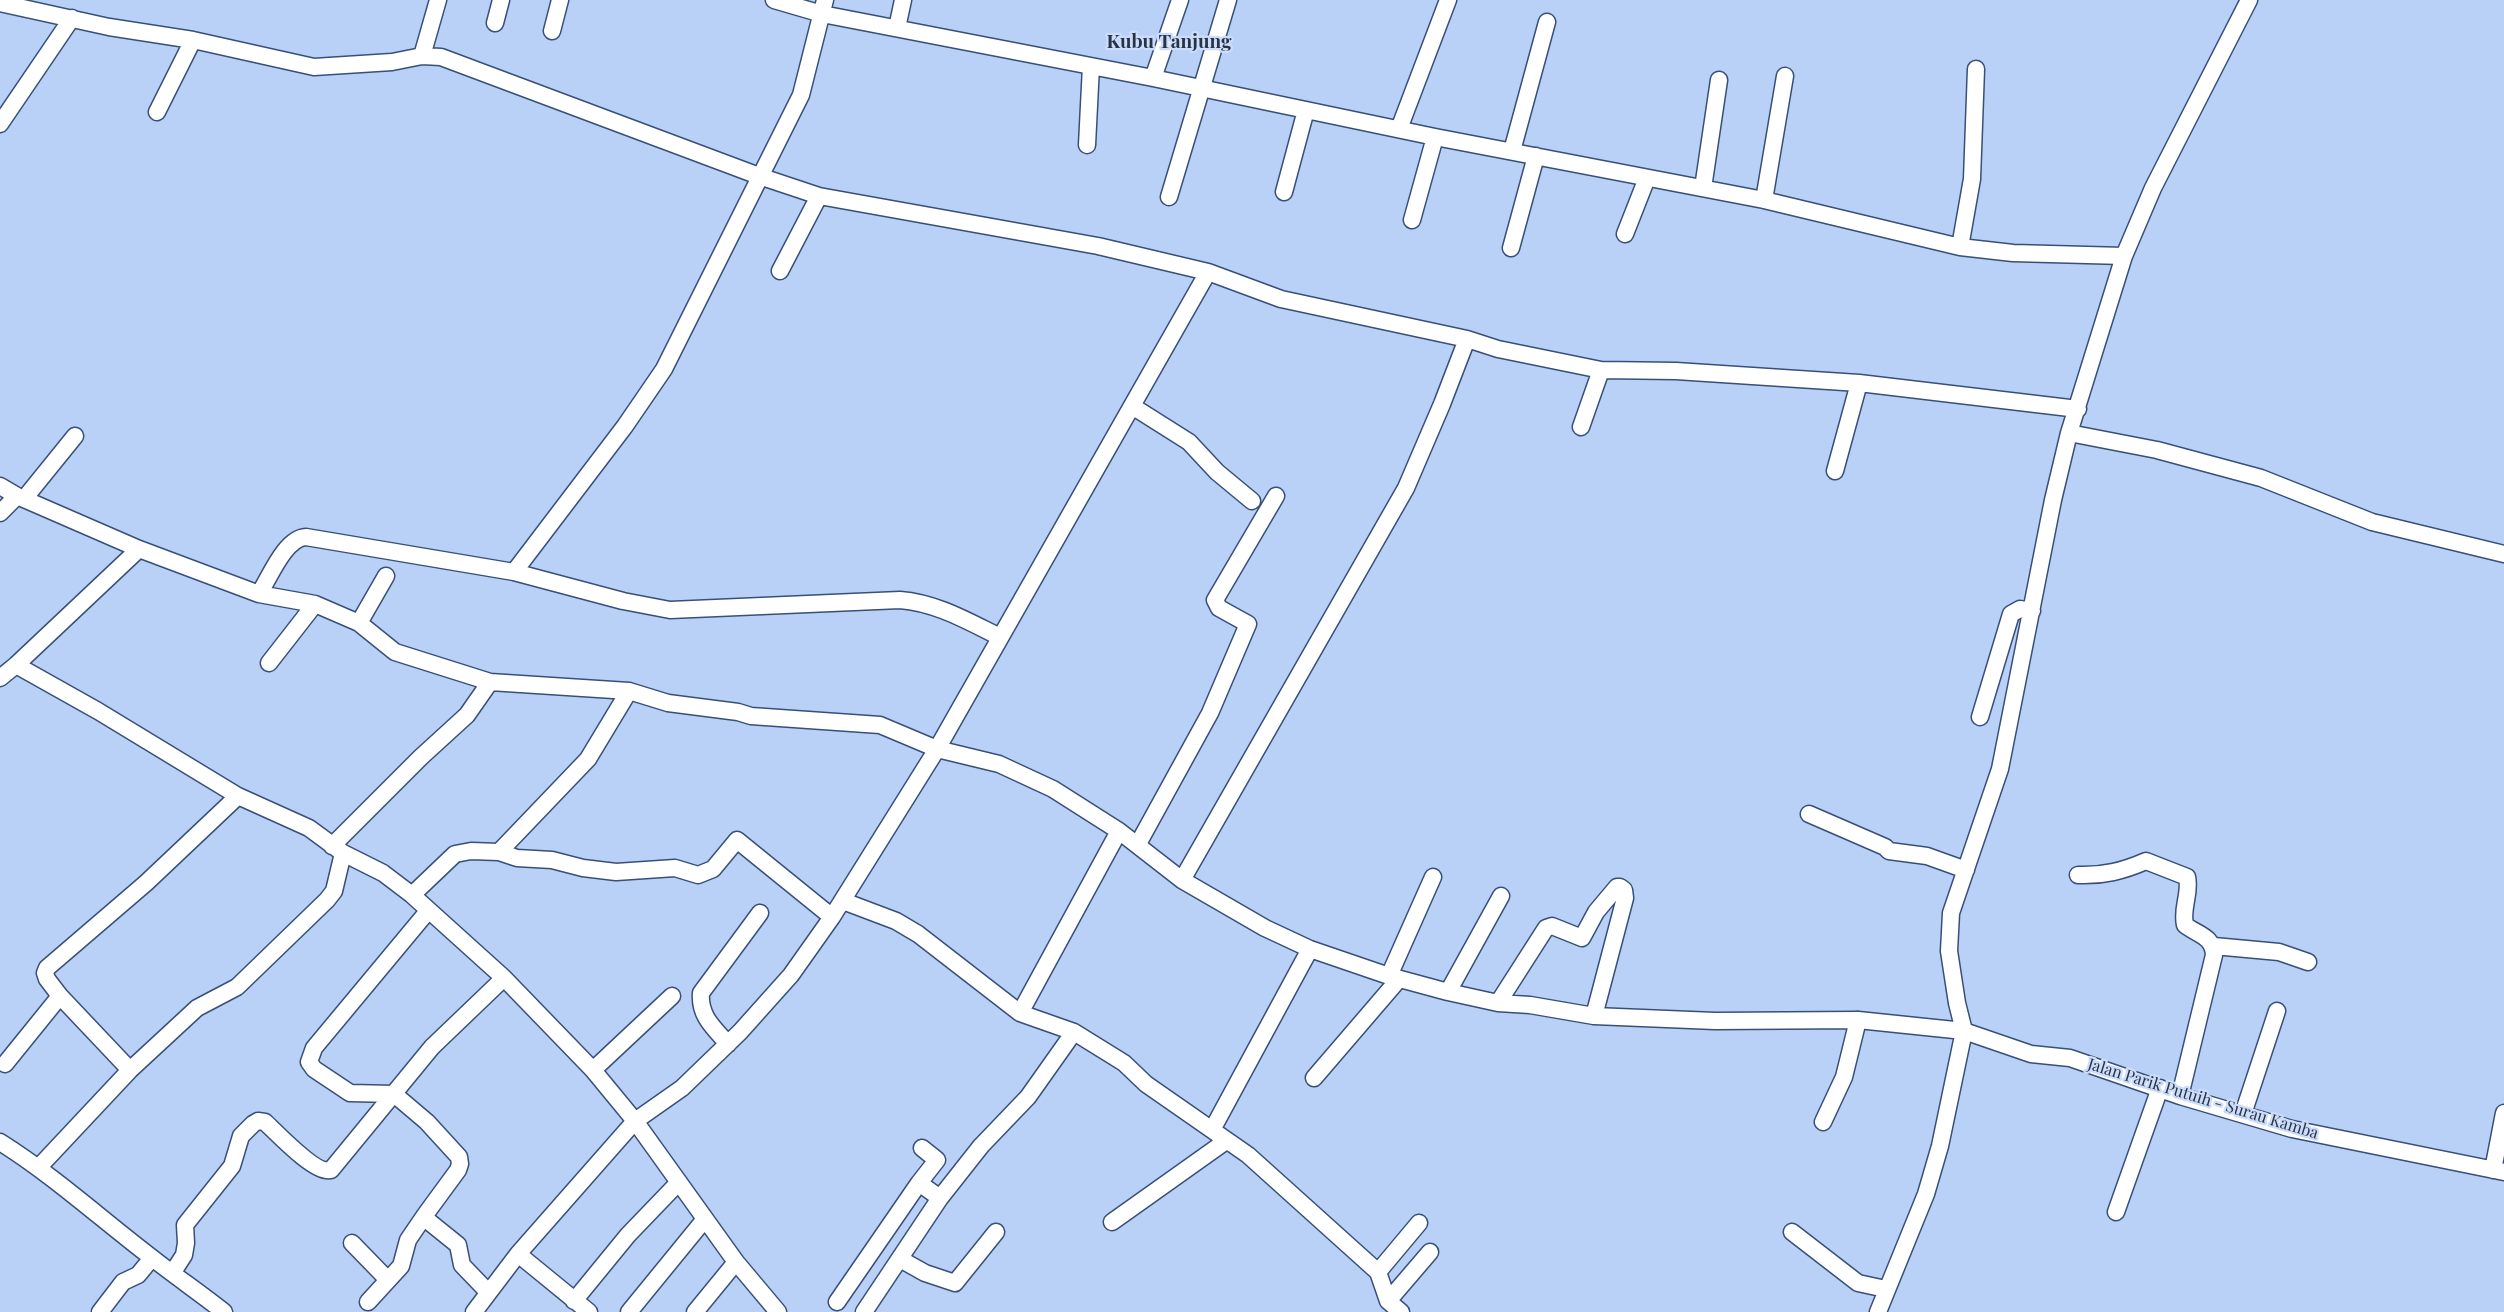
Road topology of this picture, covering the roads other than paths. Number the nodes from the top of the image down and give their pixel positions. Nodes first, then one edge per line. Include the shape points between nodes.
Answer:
1 (438, 0) edge
2 (501, 0) edge
3 (560, 0) edge
4 (774, 0) edge
5 (902, 0) edge
6 (1180, 0) edge
7 (1228, 0) edge
8 (1448, 0) edge
9 (2249, 0) edge
10 (0, 3) edge
11 (792, 3) edge
12 (824, 7) edge
13 (72, 18) junction
14 (495, 22) dead end
15 (1547, 22) dead end
16 (897, 28) junction
17 (552, 31) dead end
18 (193, 40) junction
19 (422, 56) junction
20 (1091, 66) junction
21 (1976, 69) dead end
22 (1785, 76) dead end
23 (1153, 78) junction
24 (1719, 80) dead end
25 (1202, 88) junction
26 (1306, 110) junction
27 (157, 112) dead end
28 (0, 124) edge
29 (1398, 129) junction
30 (1436, 137) junction
31 (1087, 145) dead end
32 (1512, 151) junction
33 (1536, 156) junction
34 (759, 176) junction
35 (1647, 178) junction
36 (1702, 188) junction
37 (1284, 192) dead end
38 (819, 196) junction
39 (1169, 197) dead end
40 (1764, 200) junction
41 (1412, 220) dead end
42 (1625, 234) dead end
43 (1960, 246) junction
44 (1511, 248) dead end
45 (2124, 256) junction
46 (780, 271) dead end
47 (1208, 272) junction
48 (1467, 339) junction
49 (1601, 370) junction
50 (1859, 382) junction
51 (1132, 406) junction
52 (2078, 409) junction
53 (1581, 427) dead end
54 (2069, 433) junction
55 (75, 436) dead end
56 (1835, 471) dead end
57 (0, 486) edge
58 (1276, 496) dead end
59 (21, 498) junction
60 (1252, 501) dead end
61 (0, 513) edge
62 (139, 548) junction
63 (2504, 554) edge
64 (514, 572) junction
65 (386, 576) dead end
66 (259, 594) junction
67 (315, 604) junction
68 (2032, 611) junction
69 (359, 623) junction
70 (1000, 637) junction
71 (269, 664) dead end
72 (16, 665) junction
73 (0, 678) edge
74 (490, 682) junction
75 (629, 691) junction
76 (1980, 717) dead end
77 (937, 749) junction
78 (238, 796) junction
79 (1809, 814) dead end
80 (1120, 831) junction
81 (1138, 844) junction
82 (338, 849) junction
83 (499, 852) junction
84 (1966, 870) junction
85 (2078, 875) dead end
86 (1433, 877) dead end
87 (1182, 880) junction
88 (412, 895) junction
89 (1501, 896) dead end
90 (843, 901) junction
91 (428, 911) junction
92 (760, 913) dead end
93 (832, 917) junction
94 (2214, 946) junction
95 (1310, 949) junction
96 (2308, 962) dead end
97 (1394, 977) junction
98 (504, 978) junction
99 (1448, 992) junction
100 (60, 996) junction
101 (672, 996) dead end
102 (1498, 1003) junction
103 (2277, 1011) dead end
104 (1020, 1013) junction
105 (1594, 1016) junction
106 (1858, 1020) junction
107 (1964, 1031) junction
108 (1074, 1032) junction
109 (728, 1044) junction
110 (5, 1064) dead end
111 (130, 1070) junction
112 (593, 1070) junction
113 (1314, 1078) dead end
114 (2160, 1088) junction
115 (394, 1094) junction
116 (2180, 1096) junction
117 (2504, 1113) edge
118 (2243, 1114) junction
119 (635, 1121) junction
120 (1823, 1122) dead end
121 (1212, 1130) junction
122 (1226, 1141) junction
123 (0, 1142) edge
124 (922, 1148) dead end
125 (39, 1167) junction
126 (2498, 1171) edge
127 (679, 1182) junction
128 (919, 1183) junction
129 (940, 1198) junction
130 (2116, 1212) dead end
131 (425, 1215) junction
132 (705, 1219) junction
133 (1112, 1222) dead end
134 (1419, 1223) dead end
135 (996, 1232) dead end
136 (1792, 1232) dead end
137 (352, 1242) dead end
138 (1430, 1252) dead end
139 (518, 1254) junction
140 (152, 1258) junction
141 (900, 1259) junction
142 (736, 1262) junction
143 (173, 1272) junction
144 (1378, 1272) junction
145 (388, 1280) junction
146 (488, 1292) junction
147 (1886, 1292) junction
148 (574, 1301) junction
149 (1388, 1301) junction
150 (368, 1302) dead end
151 (836, 1302) dead end
152 (100, 1312) edge
153 (224, 1312) edge
154 (474, 1312) edge
155 (589, 1312) edge
156 (629, 1312) edge
157 (695, 1312) edge
158 (778, 1312) edge
159 (864, 1312) edge
160 (1401, 1312) edge
161 (1878, 1312) edge

1 - 19 street
2 - 14 street
3 - 17 street
4 - 11 street
5 - 16 street
6 - 23 street
7 - 25 street
8 - 29 street
9 - 45 street via 2170,154
10 - 13 street
11 - 12 street
12 - 16 street
12 - 34 street via 801,95
13 - 18 street
13 - 28 street
15 - 32 street
16 - 20 street
18 - 19 street via 314,66 392,62
18 - 27 street
19 - 34 street via 441,57
20 - 23 street
20 - 31 street
21 - 43 street via 1972,178
22 - 40 street
23 - 25 street
24 - 36 street
25 - 26 street
25 - 39 street
26 - 29 street
26 - 37 street
29 - 30 street
30 - 32 street
30 - 41 street
32 - 33 street
33 - 35 street
33 - 44 street
34 - 38 street
34 - 64 street via 664,369 625,426
35 - 36 street
35 - 42 street
36 - 40 street
38 - 46 street
38 - 47 street via 1098,246
40 - 43 street
43 - 45 street via 2013,253
45 - 52 street
47 - 48 street via 1281,299
47 - 51 street
48 - 49 street via 1498,349
48 - 87 street via 1406,488
49 - 50 street
49 - 53 street
50 - 52 street
50 - 56 street
51 - 60 street via 1189,442 1217,472
51 - 70 street
52 - 54 street
54 - 63 street via 2157,450 2261,478 2372,522
54 - 68 street
55 - 59 street
57 - 59 street, Jalan Parik Putuih - Surau Kamba
58 - 81 street via 1215,600 1219,608 1248,624 1240,646 1210,713
59 - 61 street
59 - 62 street, Jalan Parik Putuih - Surau Kamba
62 - 66 street, Jalan Parik Putuih - Surau Kamba
62 - 72 street
64 - 66 street via 306,537 297,538 289,545
64 - 70 street via 670,610 900,600 920,602 940,608
65 - 69 street
66 - 67 street, Jalan Parik Putuih - Surau Kamba
67 - 69 street, Jalan Parik Putuih - Surau Kamba
67 - 71 street
68 - 76 street via 2020,609 2011,614
68 - 84 street via 2000,770
69 - 74 street, Jalan Parik Putuih - Surau Kamba via 395,652
70 - 77 street
72 - 73 street
72 - 78 street
74 - 75 street, Jalan Parik Putuih - Surau Kamba
74 - 82 street via 467,715 421,757
75 - 77 street, Jalan Parik Putuih - Surau Kamba via 668,703 751,716 880,725
75 - 83 street via 588,758
77 - 80 street, Jalan Parik Putuih - Surau Kamba via 999,764 1054,789
77 - 90 street
78 - 82 street via 309,828
78 - 100 street via 146,883 47,968 47,979
79 - 84 street via 1889,851 1927,856
80 - 81 street, Jalan Parik Putuih - Surau Kamba
80 - 104 street
81 - 87 street, Jalan Parik Putuih - Surau Kamba
82 - 88 street via 383,873
82 - 111 street via 334,892 327,900 237,987 197,1008
83 - 88 street via 455,854
83 - 93 street via 518,858 552,860 616,872 675,868 698,875 713,869 737,840
84 - 107 street via 1951,912 1949,931 1957,1003
85 - 94 street via 2098,876 2146,861 2187,877 2190,888 2185,903 2185,925
86 - 97 street
87 - 95 street, Jalan Parik Putuih - Surau Kamba via 1265,928
88 - 91 street
89 - 99 street
90 - 93 street
90 - 104 street via 896,921 918,934
91 - 98 street
91 - 115 street via 310,1055 309,1062 314,1069 350,1093
92 - 109 street via 701,992 703,1014
93 - 109 street via 791,974
94 - 96 street via 2279,952
94 - 116 street
95 - 97 street, Jalan Parik Putuih - Surau Kamba
95 - 121 street
97 - 99 street, Jalan Parik Putuih - Surau Kamba
97 - 113 street
98 - 112 street
98 - 115 street via 432,1047
99 - 102 street, Jalan Parik Putuih - Surau Kamba
100 - 110 street
100 - 111 street
101 - 112 street
102 - 105 street, Jalan Parik Putuih - Surau Kamba
102 - 105 street via 1546,928 1552,926 1582,938 1599,908 1620,887 1625,898
103 - 118 street
104 - 108 street
105 - 106 street, Jalan Parik Putuih - Surau Kamba via 1716,1021
106 - 107 street, Jalan Parik Putuih - Surau Kamba
106 - 120 street via 1844,1077
107 - 114 street, Jalan Parik Putuih - Surau Kamba via 2032,1054 2070,1058
107 - 147 street via 1929,1184
108 - 121 street via 1124,1063 1146,1084
108 - 129 street via 1028,1097 981,1146
109 - 119 street via 682,1088
111 - 125 street
112 - 119 street
114 - 116 street, Jalan Parik Putuih - Surau Kamba
114 - 130 street
115 - 131 street via 428,1122 459,1157 458,1170
115 - 143 street via 327,1171 312,1165 265,1122 253,1124 241,1136 232,1166 186,1225 184,1254
116 - 118 street, Jalan Parik Putuih - Surau Kamba
117 - 126 street
118 - 126 street, Jalan Parik Putuih - Surau Kamba via 2363,1145
119 - 127 street
119 - 139 street
121 - 122 street
122 - 133 street
122 - 144 street via 1248,1155
123 - 125 street
124 - 128 street via 936,1160
125 - 140 street
127 - 132 street
127 - 148 street via 628,1235
128 - 129 street
128 - 151 street
129 - 141 street
131 - 145 street via 408,1240 402,1266
131 - 146 street via 458,1245 466,1272
132 - 142 street
132 - 156 street
134 - 144 street
135 - 141 street via 955,1283 925,1273
136 - 147 street via 1858,1283
137 - 145 street
138 - 149 street
139 - 146 street
139 - 148 street
140 - 143 street
140 - 152 street via 138,1275 124,1282
141 - 159 street
142 - 157 street
142 - 158 street
143 - 153 street
144 - 149 street
145 - 150 street
146 - 154 street
147 - 161 street
148 - 155 street
149 - 160 street

